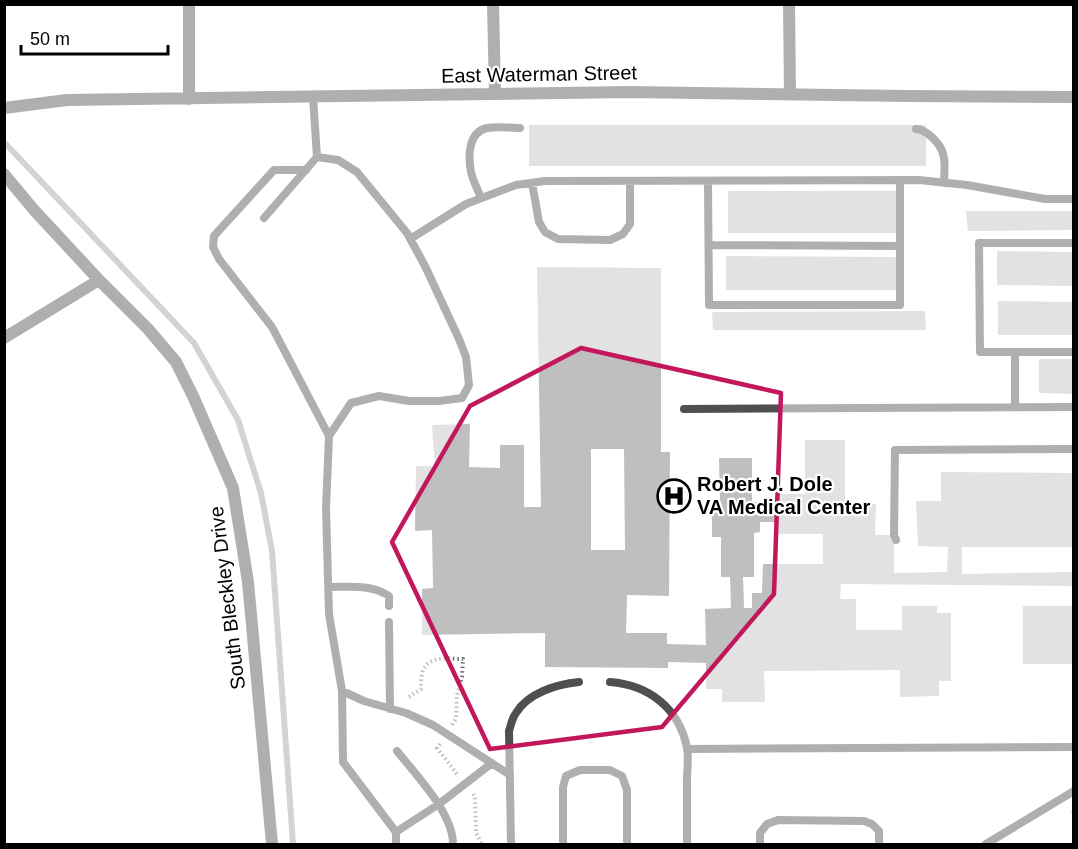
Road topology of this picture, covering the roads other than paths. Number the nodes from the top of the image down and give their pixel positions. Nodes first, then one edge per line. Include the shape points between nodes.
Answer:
1 (189, 4) edge
2 (493, 4) edge
3 (789, 4) edge
4 (495, 94) junction
5 (790, 94) junction
6 (313, 97) junction
7 (1074, 97) edge
8 (189, 99) junction
9 (4, 108) edge
10 (520, 128) dead end
11 (916, 129) dead end
12 (317, 157) junction
13 (306, 170) junction
14 (4, 174) edge
15 (900, 180) junction
16 (630, 181) junction
17 (708, 181) junction
18 (532, 183) junction
19 (944, 183) junction
20 (482, 198) junction
21 (1074, 199) edge
22 (264, 218) dead end
23 (410, 239) junction
24 (1074, 243) edge
25 (709, 245) junction
26 (900, 246) junction
27 (99, 280) junction
28 (4, 338) edge
29 (1074, 351) edge
30 (1015, 352) junction
31 (1015, 407) junction
32 (1074, 407) edge
33 (684, 409) dead end
34 (328, 436) junction
35 (1074, 449) edge
36 (896, 540) dead end
37 (328, 587) junction
38 (389, 606) dead end
39 (389, 622) dead end
40 (579, 682) dead end
41 (610, 682) dead end
42 (342, 691) junction
43 (390, 709) junction
44 (1074, 747) edge
45 (687, 749) junction
46 (397, 751) dead end
47 (492, 763) junction
48 (510, 775) junction
49 (1074, 791) edge
50 (439, 804) junction
51 (396, 832) junction
52 (272, 844) edge
53 (396, 844) edge
54 (453, 844) edge
55 (511, 844) edge
56 (563, 844) edge
57 (627, 844) edge
58 (687, 844) edge
59 (760, 844) edge
60 (879, 844) edge
61 (987, 844) edge

1 - 8 street
2 - 4 street
3 - 5 street
4 - 5 street, East Waterman Street
4 - 6 street, East Waterman Street
5 - 7 street, East Waterman Street
6 - 8 street, East Waterman Street
6 - 12 lane
8 - 9 street, East Waterman Street via 67,100
10 - 20 lane via 485,128 470,145 471,173
11 - 19 lane via 929,134 944,153
12 - 13 lane
12 - 23 lane via 338,160 357,172
13 - 22 lane
13 - 34 lane via 274,170 214,236 213,247 272,327
14 - 27 street, South Bleckley Drive
15 - 17 lane
15 - 19 lane
15 - 26 lane
16 - 17 lane
16 - 18 lane
16 - 18 lane via 630,224 623,234 610,240 558,239 545,232 539,222
17 - 25 lane
18 - 20 lane
19 - 21 lane via 1045,200
20 - 23 lane
23 - 34 lane via 459,339 466,357 469,385 462,398 422,401 379,396 351,403
24 - 30 lane via 979,243 980,352
25 - 26 lane
25 - 26 lane via 709,305 900,305
27 - 28 street
27 - 52 street, South Bleckley Drive via 176,362 233,488 248,582
29 - 30 lane
30 - 31 lane
31 - 32 lane
31 - 33 lane
34 - 37 lane
35 - 36 lane via 895,450
37 - 38 lane via 380,590 389,596
37 - 42 lane
39 - 43 lane
40 - 48 lane via 527,699 515,714 509,731
41 - 45 lane via 626,683 661,700 674,714
42 - 43 lane
42 - 51 lane via 343,762
43 - 47 lane via 433,725
44 - 45 lane
45 - 58 lane
46 - 50 lane
47 - 48 lane
47 - 50 lane
48 - 55 lane
49 - 61 lane
50 - 51 lane
50 - 54 lane
51 - 53 lane
56 - 57 lane via 563,787 567,776 580,770 610,770 622,777 627,789
59 - 60 lane via 760,833 767,824 778,820 864,821 879,831

